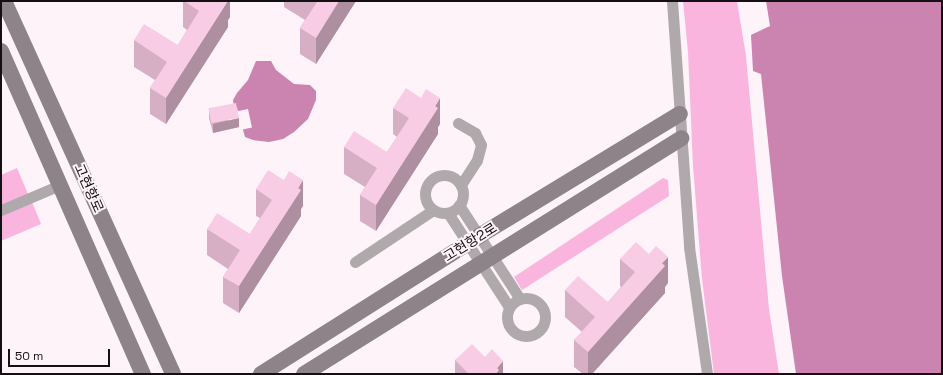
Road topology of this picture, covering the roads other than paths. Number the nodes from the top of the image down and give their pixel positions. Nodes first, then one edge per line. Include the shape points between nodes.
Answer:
1 (4, 1) edge
2 (672, 1) edge
3 (1, 51) edge
4 (680, 114) junction
5 (458, 123) dead end
6 (681, 138) junction
7 (60, 185) junction
8 (461, 185) junction
9 (459, 205) junction
10 (1, 210) edge
11 (433, 210) junction
12 (448, 213) junction
13 (474, 240) junction
14 (486, 260) junction
15 (355, 262) dead end
16 (520, 299) junction
17 (509, 307) junction
18 (143, 374) edge
19 (173, 374) edge
20 (261, 374) edge
21 (304, 374) edge
22 (707, 374) edge

1 - 19 street, 고현항로
2 - 4 street
3 - 7 street, 고현항로
4 - 6 street
4 - 13 street, 고현항2로
5 - 8 street via 474,133 480,145 477,160
6 - 14 street, 고현항2로
6 - 22 street via 689,247
7 - 10 street
7 - 18 street, 고현항로
8 - 9 street via 463,197
8 - 11 street via 446,174 429,181 425,187 425,200
9 - 12 street
9 - 13 street
11 - 12 street
11 - 15 street
12 - 13 street
13 - 14 street
13 - 20 street, 고현항2로
14 - 16 street
14 - 17 street
14 - 21 street, 고현항2로
16 - 17 street
16 - 17 street via 534,300 543,308 545,320 539,331 528,336 515,334 507,323

